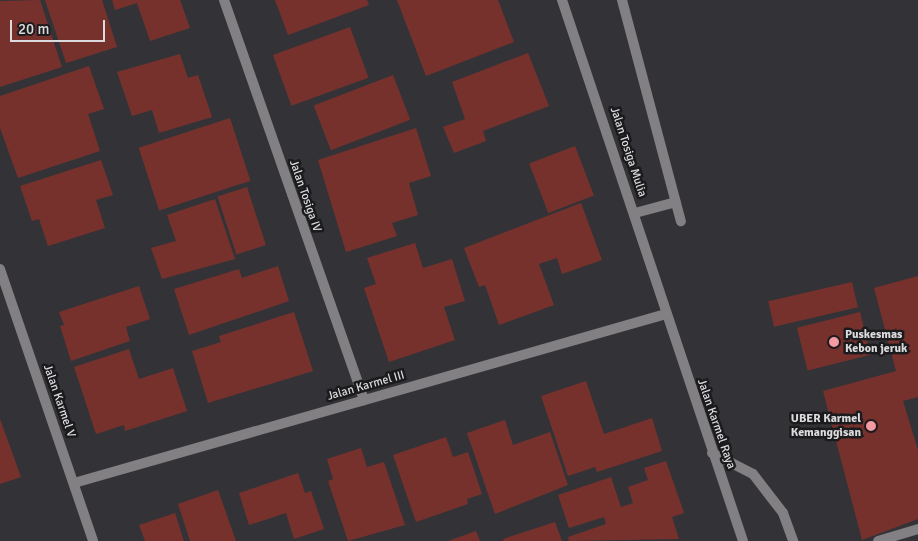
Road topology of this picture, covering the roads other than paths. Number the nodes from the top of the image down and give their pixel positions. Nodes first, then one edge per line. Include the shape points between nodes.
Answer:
1 (224, 0) edge
2 (563, 0) edge
3 (622, 0) edge
4 (676, 202) junction
5 (634, 213) junction
6 (680, 221) dead end
7 (0, 268) edge
8 (666, 314) junction
9 (364, 400) junction
10 (712, 453) junction
11 (74, 483) junction
12 (918, 530) edge
13 (93, 541) edge
14 (743, 541) edge
15 (793, 541) edge
16 (878, 541) edge

1 - 9 street, Jalan Tosiga IV
2 - 5 street, Jalan Tosiga Mulia
3 - 4 street
4 - 5 street
4 - 6 street
5 - 8 street, Jalan Tosiga Mulia
7 - 11 street, Jalan Karmel V
8 - 9 street, Jalan Karmel III
8 - 10 street, Jalan Karmel Raya
9 - 11 street, Jalan Karmel III
10 - 14 street, Jalan Karmel Raya
10 - 15 street via 753,474 783,513
11 - 13 street, Jalan Karmel V
12 - 16 street

